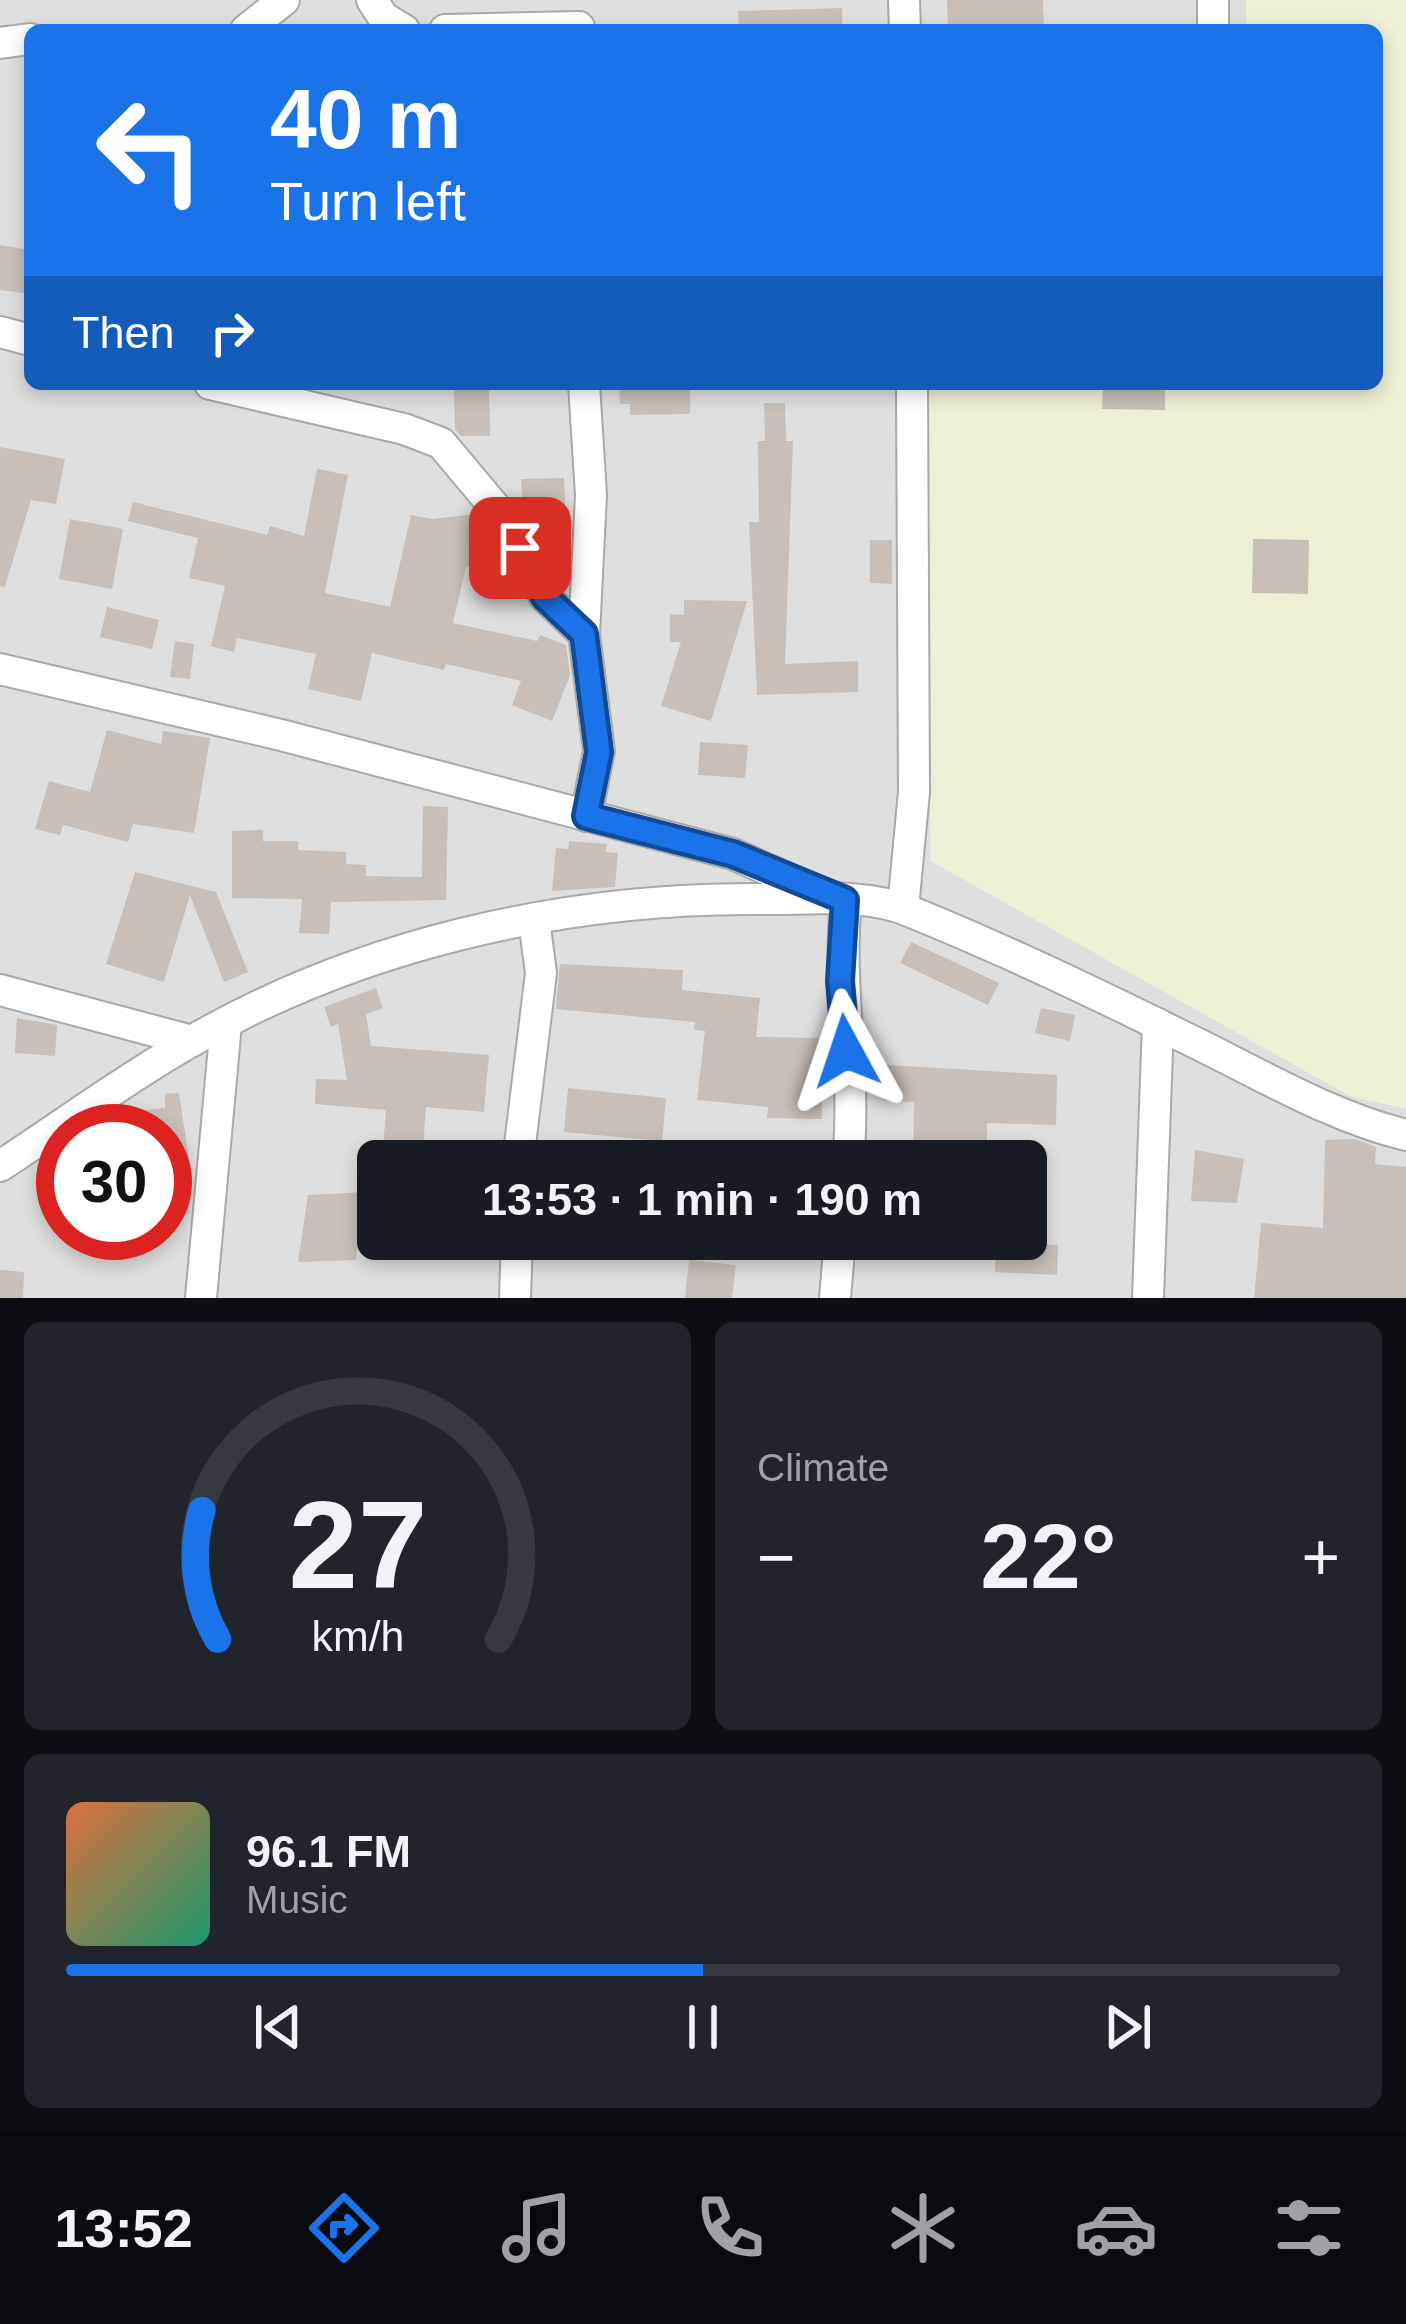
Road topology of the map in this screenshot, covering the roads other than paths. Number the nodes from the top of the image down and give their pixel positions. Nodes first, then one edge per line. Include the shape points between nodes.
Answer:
1 (284, 0) edge
2 (372, 0) edge
3 (580, 19) edge
4 (254, 24) edge
5 (394, 24) edge
6 (519, 24) edge
7 (236, 390) edge
8 (584, 390) edge
9 (912, 390) edge
10 (584, 634) junction
11 (0, 669) edge
12 (586, 816) junction
13 (733, 854) junction
14 (837, 898) junction
15 (719, 899) junction
16 (903, 908) junction
17 (534, 920) junction
18 (0, 990) edge
19 (226, 1024) junction
20 (1158, 1024) junction
21 (192, 1040) junction
22 (1406, 1135) edge
23 (521, 1140) edge
24 (849, 1140) edge
25 (0, 1166) edge
26 (516, 1260) edge
27 (838, 1260) edge
28 (200, 1298) edge
29 (515, 1298) edge
30 (835, 1298) edge
31 (1148, 1298) edge

1 - 4 street
2 - 5 street
3 - 6 street
7 - 10 street via 441,443 498,511 545,597
8 - 10 street via 592,495
9 - 16 street via 914,792
10 - 12 street via 599,752
11 - 12 street
12 - 13 street
13 - 14 street
13 - 15 street
14 - 15 street
14 - 16 street
14 - 24 street
15 - 17 street via 624,903
16 - 20 street
17 - 19 street via 366,962
17 - 23 street via 541,973
18 - 21 street
19 - 21 street
19 - 28 street
20 - 22 street
20 - 31 street
21 - 25 street
26 - 29 street
27 - 30 street

